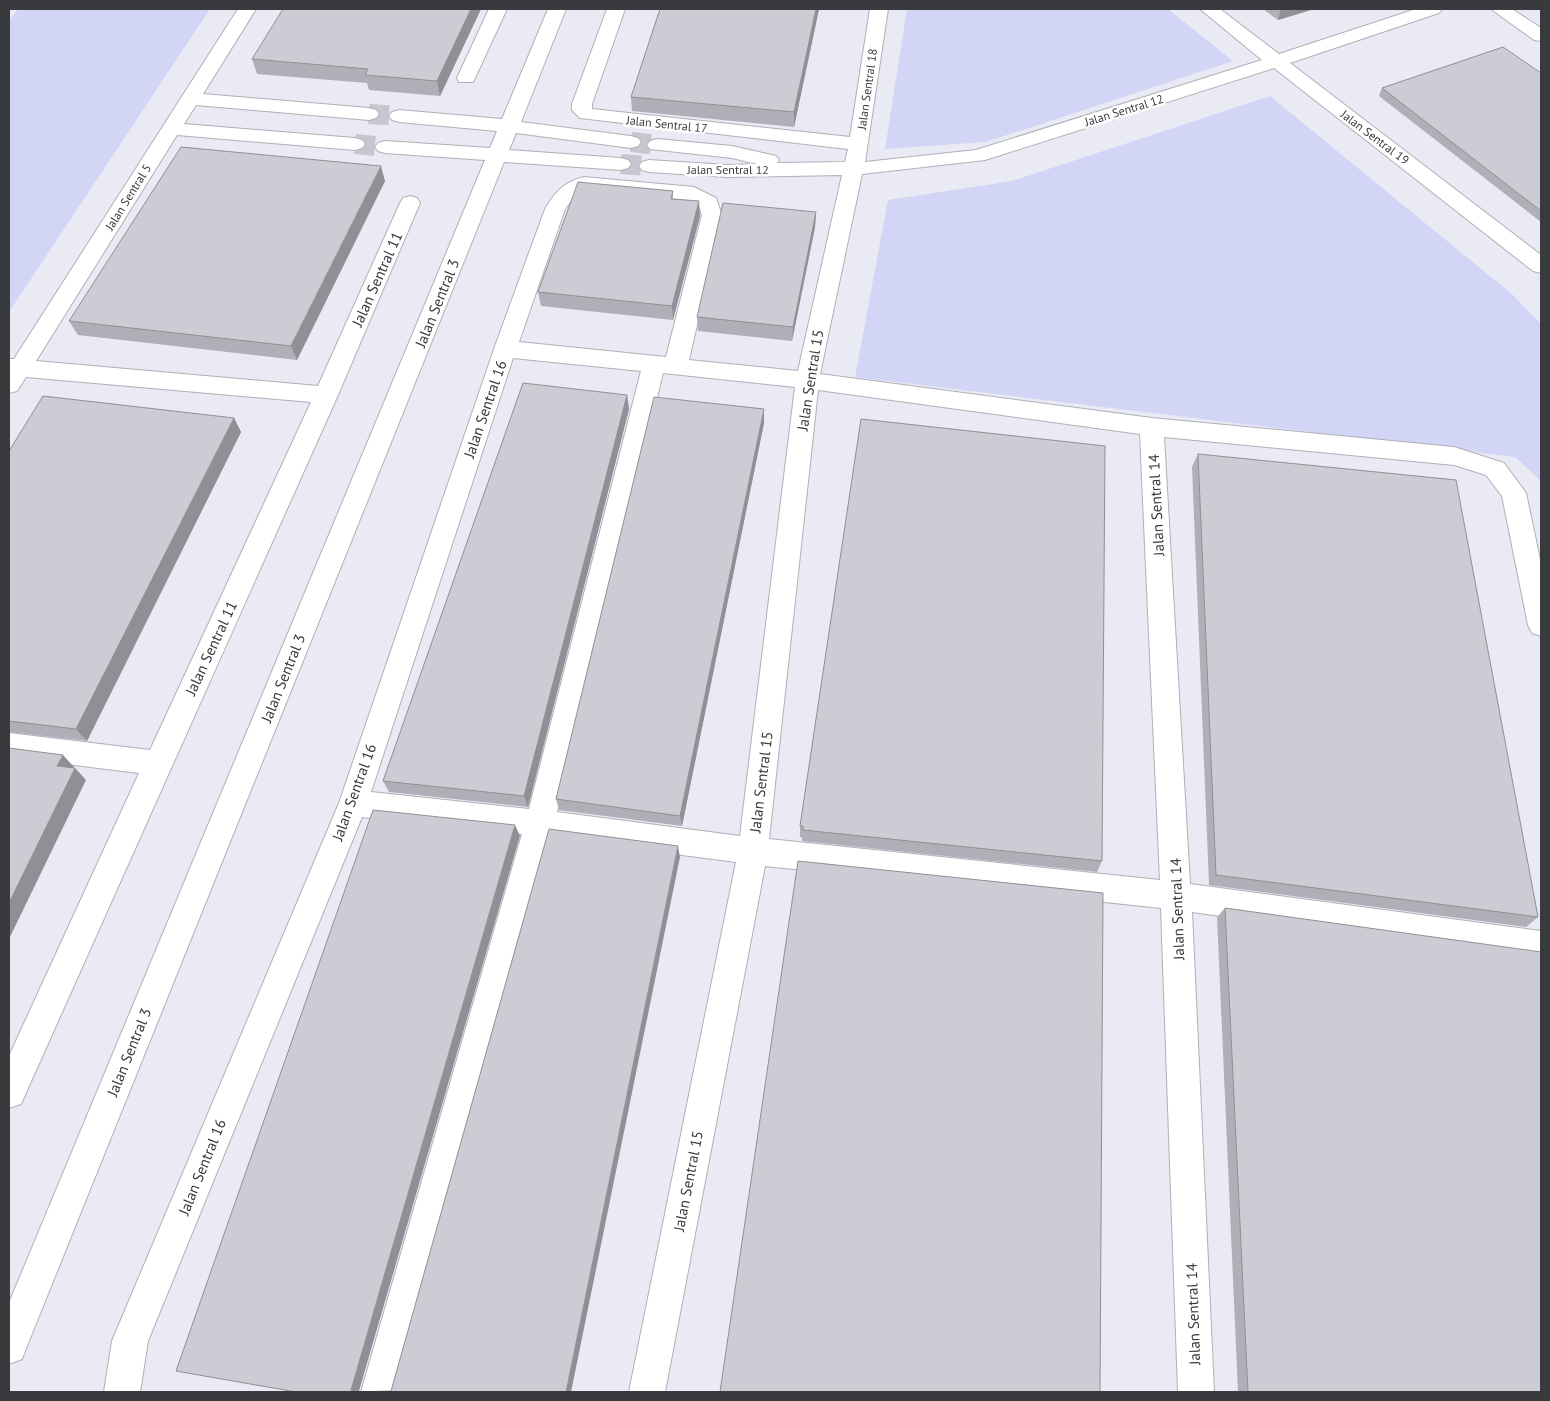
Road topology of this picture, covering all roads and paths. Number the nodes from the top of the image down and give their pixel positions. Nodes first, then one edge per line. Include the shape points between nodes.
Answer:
1 (247, 9) edge
2 (498, 9) edge
3 (557, 9) edge
4 (616, 9) edge
5 (879, 9) edge
6 (1209, 9) edge
7 (1433, 9) edge
8 (1500, 9) edge
9 (1541, 36) edge
10 (1277, 62) junction
11 (466, 78) dead end
12 (190, 99) junction
13 (369, 114) tunnel mouth
14 (399, 116) tunnel mouth
15 (509, 126) junction
16 (171, 129) junction
17 (631, 142) tunnel mouth
18 (355, 144) tunnel mouth
19 (657, 145) tunnel mouth
20 (385, 147) tunnel mouth
21 (497, 156) junction
22 (856, 157) junction
23 (621, 164) tunnel mouth
24 (650, 166) tunnel mouth
25 (807, 168) junction
26 (410, 203) dead end
27 (1538, 258) edge
28 (505, 349) junction
29 (665, 364) junction
30 (13, 373) edge
31 (807, 380) junction
32 (326, 395) junction
33 (1152, 427) junction
34 (1541, 625) edge
35 (9, 746) edge
36 (158, 763) junction
37 (353, 803) junction
38 (540, 824) junction
39 (753, 852) junction
40 (1176, 896) junction
41 (1541, 946) edge
42 (9, 1092) edge
43 (9, 1346) edge
44 (122, 1392) edge
45 (379, 1392) edge
46 (647, 1392) edge
47 (1196, 1392) edge

1 - 12 street, Jalan Sentral 5
2 - 11 street
3 - 15 street, Jalan Sentral 3
4 - 22 street, Jalan Sentral 17 via 582,104 582,110 587,114
5 - 22 street, Jalan Sentral 18
6 - 10 street, Jalan Sentral 19
7 - 10 street, Jalan Sentral 12
8 - 9 street
10 - 22 street, Jalan Sentral 12 via 978,156
10 - 27 street, Jalan Sentral 19
12 - 13 street
12 - 16 street, Jalan Sentral 5
14 - 15 street
15 - 17 street
15 - 21 street, Jalan Sentral 3
16 - 18 street
16 - 30 street, Jalan Sentral 5
19 - 25 street, Jalan Sentral 12 via 732,152
20 - 21 street
21 - 23 street
21 - 43 street, Jalan Sentral 3
22 - 25 street, Jalan Sentral 12
22 - 31 street, Jalan Sentral 15
24 - 25 street, Jalan Sentral 12 via 727,171
26 - 32 street, Jalan Sentral 11
28 - 29 street
28 - 29 street, Jalan Sentral 16 via 554,209 563,194 584,183 694,194 709,203 712,214
28 - 37 street, Jalan Sentral 16
29 - 31 street
29 - 38 street
30 - 32 street
31 - 33 street
31 - 39 street, Jalan Sentral 15
32 - 36 street, Jalan Sentral 11
33 - 34 street via 1454,456 1495,469 1514,493
33 - 40 street, Jalan Sentral 14
35 - 36 street
36 - 42 street, Jalan Sentral 11
37 - 38 street
37 - 44 street, Jalan Sentral 16 via 130,1341
38 - 39 street
38 - 45 street
39 - 40 street
39 - 46 street, Jalan Sentral 15
40 - 41 street
40 - 47 street, Jalan Sentral 14

